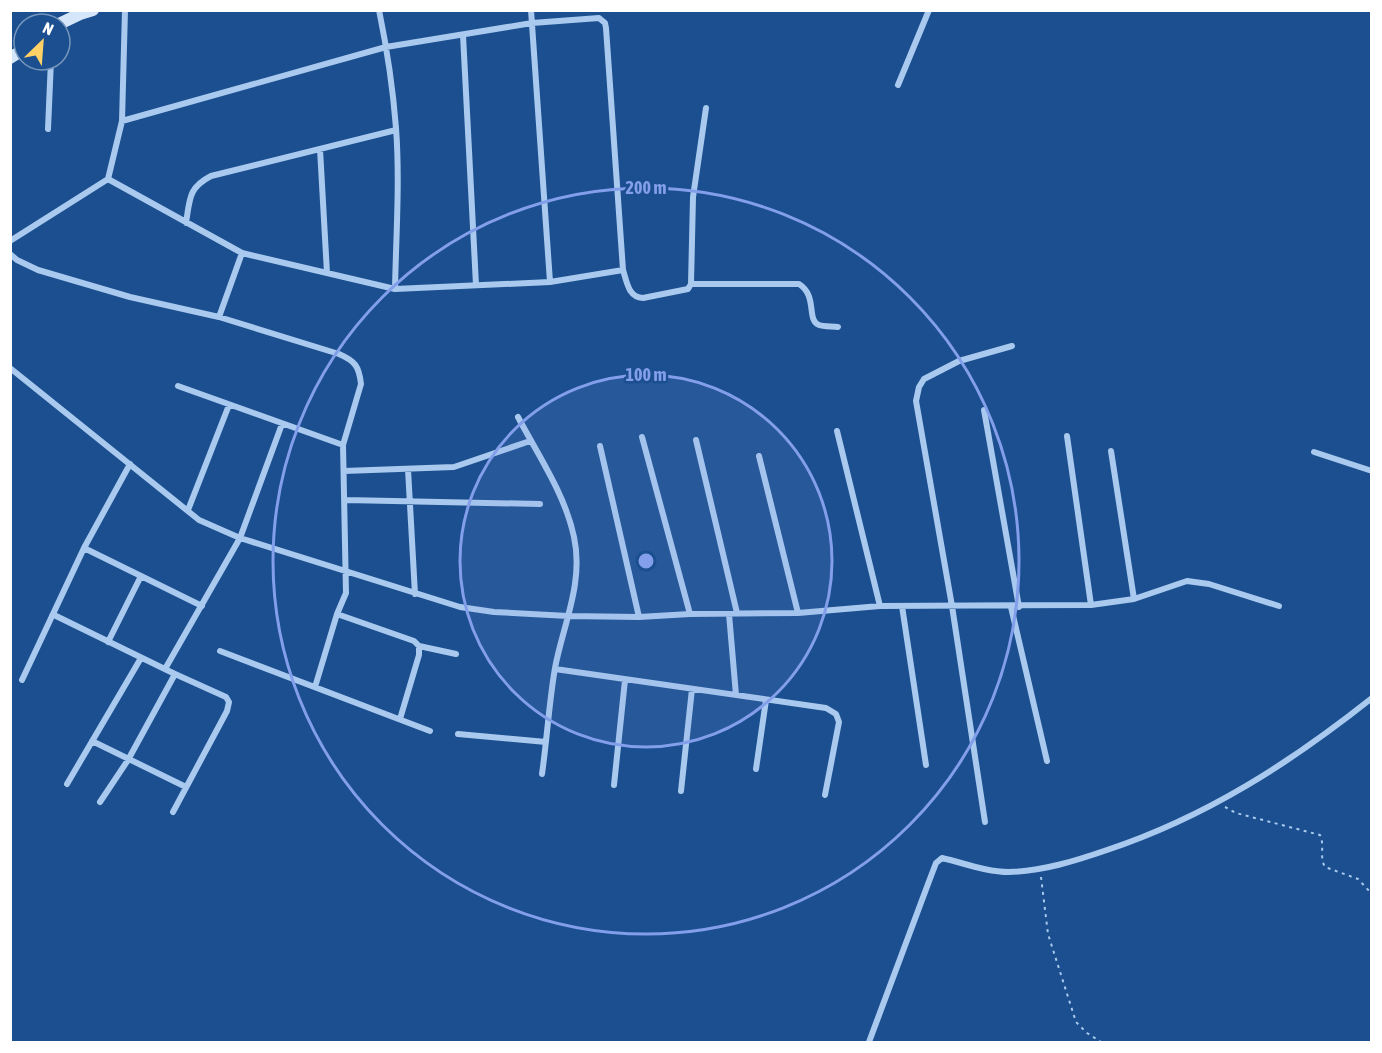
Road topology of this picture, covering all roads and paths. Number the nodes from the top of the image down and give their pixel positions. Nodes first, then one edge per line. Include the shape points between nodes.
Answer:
1 (93, 10) edge
2 (125, 10) edge
3 (379, 10) edge
4 (531, 10) edge
5 (928, 10) edge
6 (72, 18) edge
7 (532, 23) junction
8 (463, 34) junction
9 (386, 47) junction
10 (50, 72) edge
11 (898, 85) dead end
12 (706, 108) dead end
13 (122, 121) junction
14 (48, 129) dead end
15 (396, 130) junction
16 (320, 149) junction
17 (108, 179) junction
18 (186, 223) junction
19 (10, 241) edge
20 (242, 253) junction
21 (10, 254) edge
22 (623, 270) junction
23 (327, 273) junction
24 (550, 282) junction
25 (691, 284) junction
26 (476, 285) junction
27 (395, 289) junction
28 (219, 317) junction
29 (838, 327) dead end
30 (1012, 346) dead end
31 (10, 368) edge
32 (178, 386) dead end
33 (229, 405) junction
34 (984, 410) dead end
35 (518, 417) dead end
36 (282, 424) junction
37 (837, 431) dead end
38 (1067, 436) dead end
39 (642, 437) dead end
40 (696, 440) dead end
41 (530, 441) junction
42 (343, 445) junction
43 (600, 446) dead end
44 (1111, 450) dead end
45 (1314, 452) dead end
46 (759, 456) dead end
47 (130, 464) junction
48 (408, 469) junction
49 (344, 471) junction
50 (1371, 471) edge
51 (346, 500) junction
52 (410, 501) junction
53 (540, 504) dead end
54 (188, 510) junction
55 (240, 538) junction
56 (84, 548) junction
57 (345, 570) junction
58 (141, 576) junction
59 (415, 594) junction
60 (1134, 599) junction
61 (1091, 605) junction
62 (202, 606) junction
63 (880, 606) junction
64 (902, 606) junction
65 (952, 606) junction
66 (1279, 606) dead end
67 (1011, 607) junction
68 (1019, 607) junction
69 (798, 613) junction
70 (337, 614) junction
71 (690, 614) junction
72 (729, 614) junction
73 (737, 614) junction
74 (52, 616) junction
75 (568, 616) junction
76 (639, 617) junction
77 (108, 642) junction
78 (419, 646) junction
79 (219, 651) dead end
80 (456, 654) dead end
81 (141, 658) junction
82 (165, 669) junction
83 (555, 669) junction
84 (175, 674) junction
85 (22, 680) dead end
86 (625, 680) junction
87 (315, 687) junction
88 (692, 689) junction
89 (736, 696) junction
90 (1371, 698) edge
91 (766, 700) junction
92 (400, 719) junction
93 (430, 731) dead end
94 (458, 734) dead end
95 (92, 741) junction
96 (546, 742) junction
97 (128, 760) junction
98 (1047, 761) dead end
99 (926, 765) dead end
100 (756, 768) dead end
101 (542, 774) dead end
102 (67, 784) dead end
103 (614, 784) dead end
104 (186, 787) junction
105 (681, 791) dead end
106 (825, 795) dead end
107 (1220, 801) junction
108 (100, 802) dead end
109 (172, 812) dead end
110 (985, 822) dead end
111 (1040, 868) junction
112 (1371, 894) edge
113 (869, 1042) edge
114 (1101, 1042) edge

1 - 6 main road
2 - 13 street
3 - 9 street
4 - 7 street
5 - 11 street
7 - 8 street
7 - 22 street via 594,17 605,23
7 - 24 street
8 - 9 street
8 - 26 street
9 - 13 street
9 - 15 street
10 - 14 street
12 - 25 street via 693,197
13 - 17 street
15 - 16 street
15 - 27 street
16 - 18 street via 198,182 190,196
16 - 23 street
17 - 18 street
17 - 19 street
18 - 20 street
20 - 23 street
20 - 28 street
21 - 28 street via 38,270 130,297
22 - 24 street
22 - 25 street via 636,297 688,289
23 - 27 street
24 - 26 street
25 - 29 street via 799,284 810,295 814,320 819,325
26 - 27 street
28 - 42 street via 353,360 361,384
30 - 65 street via 959,361 924,379 919,387 916,401
31 - 47 street
32 - 33 street
33 - 36 street
33 - 54 street
34 - 68 street
35 - 41 street
36 - 42 street
36 - 55 street
37 - 63 street
38 - 61 street
39 - 71 street
40 - 73 street
41 - 48 street via 454,467
41 - 75 street via 567,513 574,539 575,585
42 - 49 street
43 - 76 street
44 - 60 street
45 - 50 street
46 - 69 street
47 - 54 street
47 - 56 street
48 - 49 street
48 - 52 street
49 - 51 street
51 - 52 street
51 - 57 street
52 - 53 street
52 - 59 street
54 - 55 street via 199,520
55 - 57 street
55 - 62 street
56 - 58 street
56 - 74 street
57 - 59 street
57 - 70 street via 346,593
58 - 62 street
58 - 77 street
59 - 75 street via 494,612
60 - 61 street
60 - 66 street via 1187,581
61 - 68 street
62 - 82 street
63 - 64 street
63 - 69 street
64 - 65 street
64 - 99 street
65 - 67 street
65 - 110 street
67 - 68 street
67 - 98 street
69 - 73 street
70 - 78 street
70 - 87 street
71 - 72 street
71 - 76 street
72 - 73 street
72 - 89 street
74 - 77 street
74 - 85 street
75 - 76 street
75 - 83 street
77 - 81 street
78 - 80 street
78 - 92 street
79 - 87 street
81 - 82 street
81 - 95 street
82 - 84 street
83 - 86 street
83 - 96 street
84 - 97 street
84 - 104 street via 223,694 229,702
86 - 88 street
86 - 103 street
87 - 92 street
88 - 89 street
88 - 105 street
89 - 91 street
90 - 107 street via 1334,729
91 - 100 street
91 - 106 street via 826,708 836,714 839,722
92 - 93 street
94 - 96 street
95 - 97 street
95 - 102 street
96 - 101 street
97 - 104 street
97 - 108 street
104 - 109 street
107 - 111 street via 1150,836 1066,864
107 - 112 path via 1236,813 1320,835 1324,867 1358,879
111 - 113 street via 1008,872 942,858 936,863
111 - 114 path via 1048,934 1077,1022

